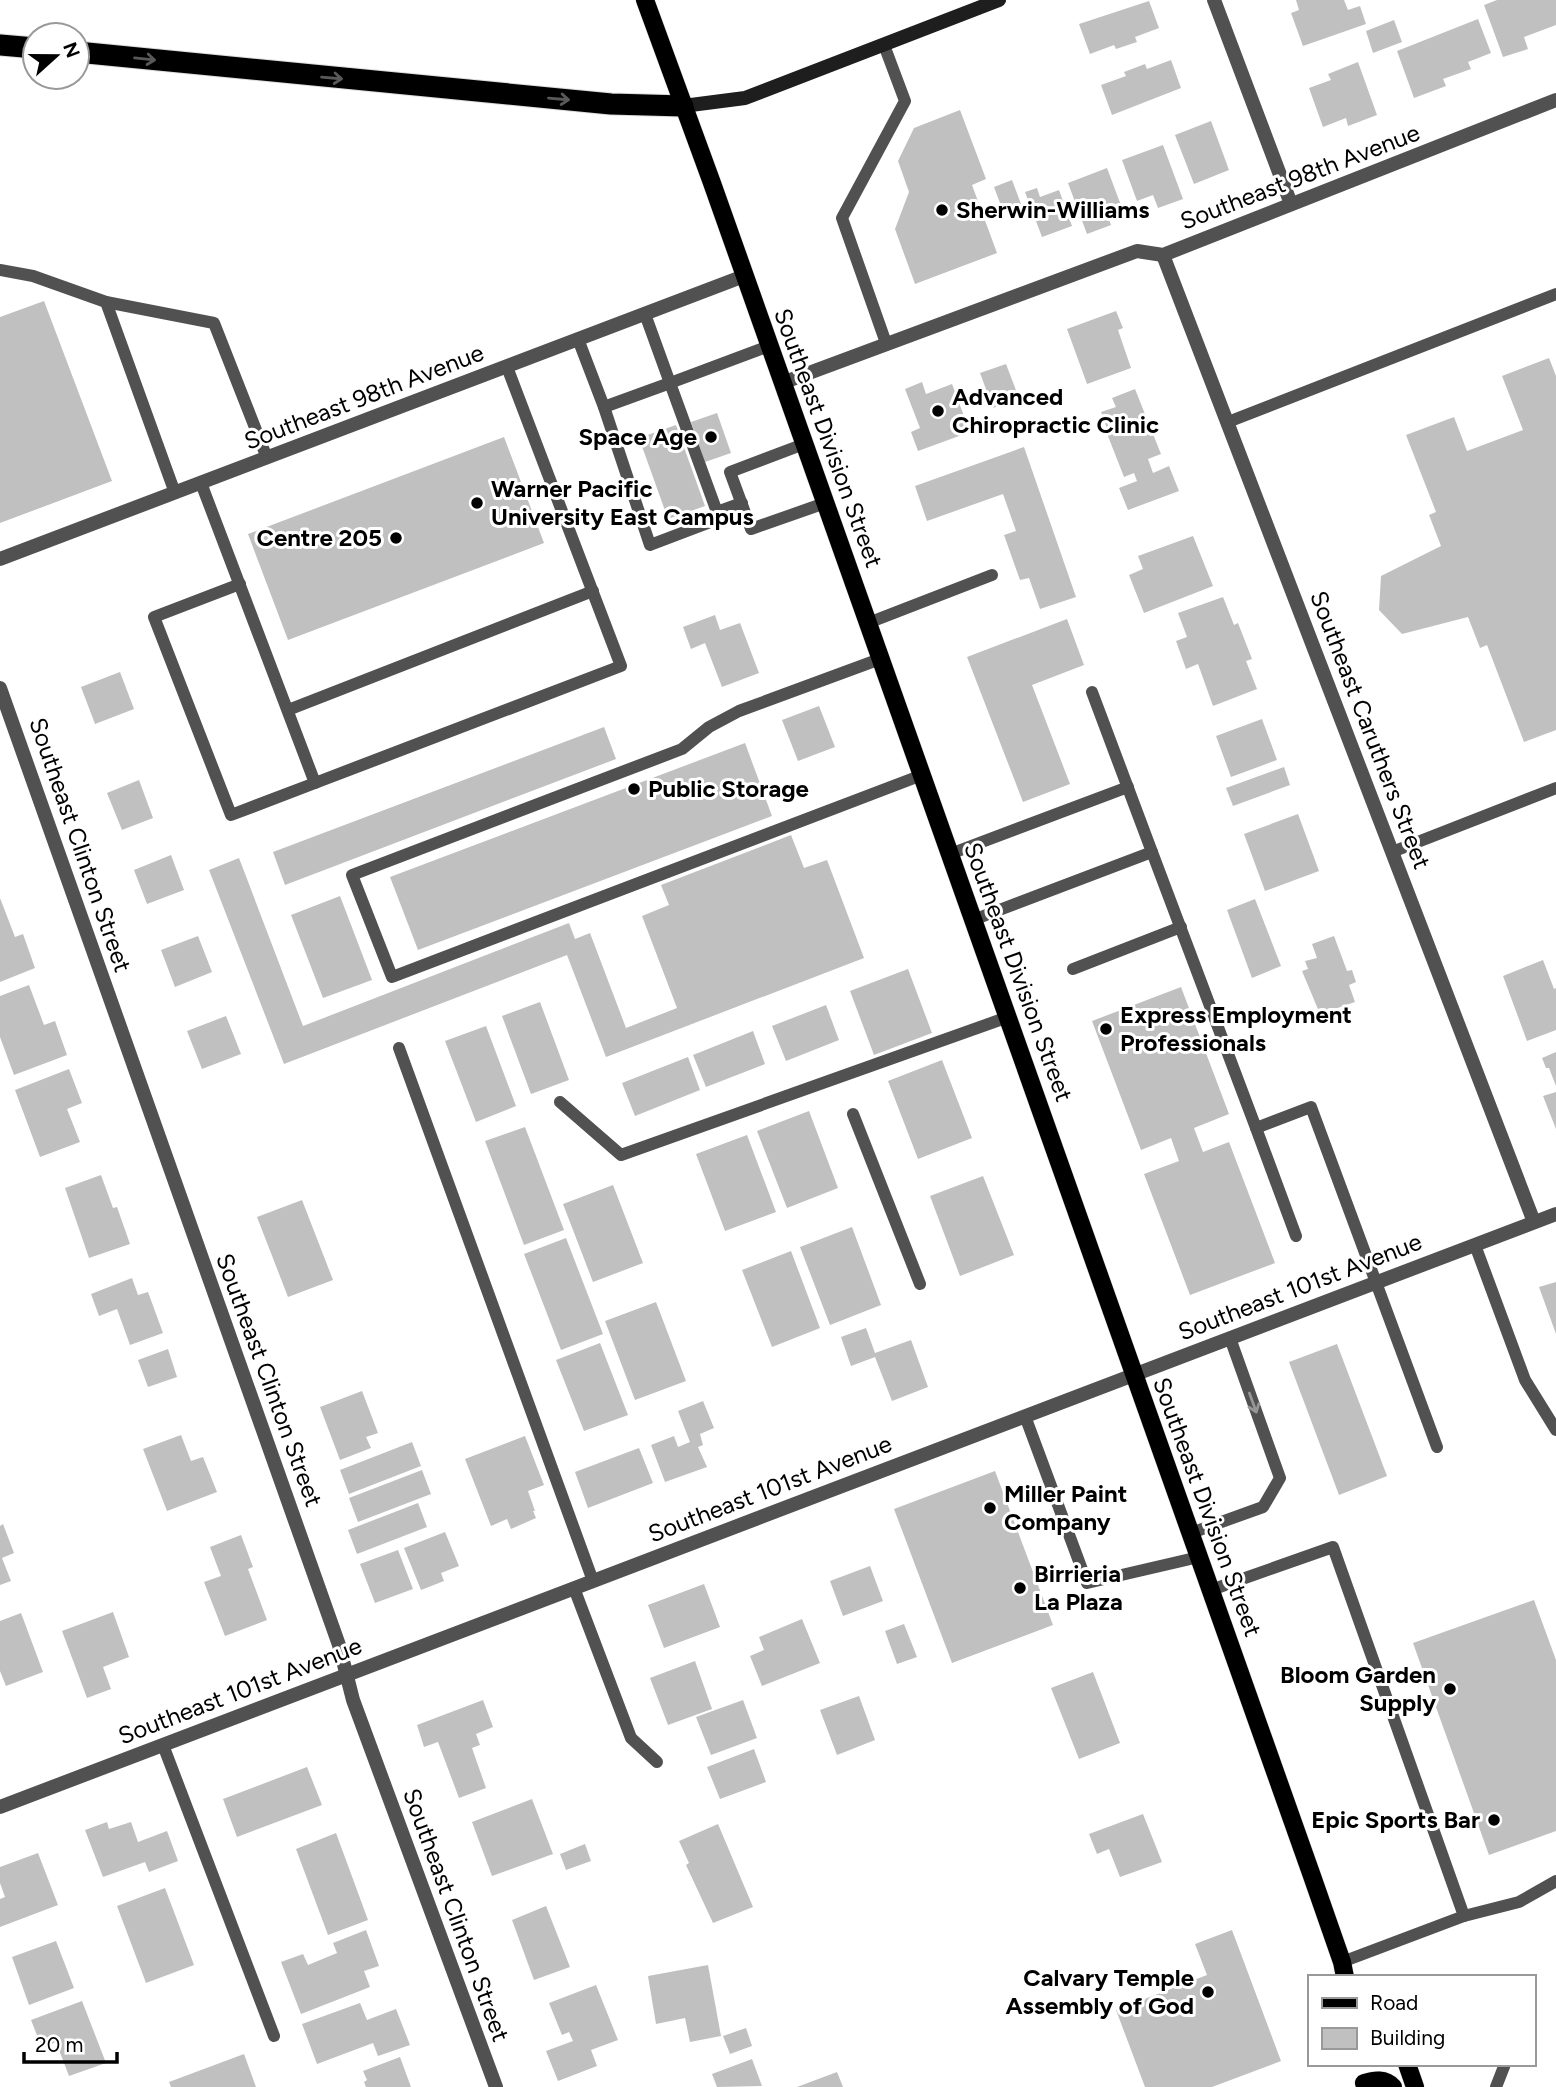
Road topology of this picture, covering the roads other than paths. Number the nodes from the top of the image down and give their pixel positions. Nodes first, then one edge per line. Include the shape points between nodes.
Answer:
1 (645, 0) edge
2 (999, 0) edge
3 (1214, 0) edge
4 (0, 45) edge
5 (884, 45) junction
6 (21, 47) edge
7 (91, 53) edge
8 (1556, 100) edge
9 (683, 106) junction
10 (1290, 204) junction
11 (1163, 255) junction
12 (0, 270) edge
13 (744, 276) junction
14 (1556, 294) edge
15 (106, 302) junction
16 (645, 314) junction
17 (578, 339) junction
18 (886, 343) junction
19 (769, 346) junction
20 (507, 367) junction
21 (670, 383) junction
22 (782, 383) junction
23 (604, 407) junction
24 (1228, 422) junction
25 (804, 444) junction
26 (267, 458) junction
27 (201, 483) junction
28 (176, 493) junction
29 (742, 503) junction
30 (825, 503) junction
31 (717, 512) junction
32 (0, 559) edge
33 (992, 575) dead end
34 (240, 584) junction
35 (593, 591) junction
36 (868, 623) junction
37 (880, 659) junction
38 (0, 688) edge
39 (1092, 692) dead end
40 (288, 710) junction
41 (922, 775) junction
42 (316, 783) junction
43 (1128, 787) junction
44 (1556, 788) edge
45 (1152, 852) junction
46 (1392, 852) junction
47 (950, 854) junction
48 (974, 920) junction
49 (1181, 927) junction
50 (1073, 969) dead end
51 (1008, 1017) junction
52 (399, 1048) dead end
53 (560, 1102) dead end
54 (853, 1114) dead end
55 (1256, 1128) junction
56 (1556, 1214) edge
57 (1534, 1222) junction
58 (1296, 1236) dead end
59 (1475, 1245) junction
60 (1378, 1282) junction
61 (920, 1284) dead end
62 (1230, 1338) junction
63 (1134, 1375) junction
64 (1025, 1416) junction
65 (1556, 1430) edge
66 (1437, 1447) dead end
67 (1191, 1534) junction
68 (1199, 1557) junction
69 (593, 1581) junction
70 (574, 1588) junction
71 (1211, 1590) junction
72 (347, 1674) junction
73 (163, 1745) junction
74 (657, 1762) dead end
75 (0, 1807) edge
76 (1556, 1881) edge
77 (1464, 1916) junction
78 (1346, 1972) edge
79 (274, 2036) dead end
80 (1360, 2066) edge
81 (1408, 2066) edge
82 (1504, 2066) edge
83 (1360, 2086) edge
84 (496, 2087) edge
85 (1393, 2087) edge
86 (1415, 2087) edge
87 (1496, 2087) edge

1 - 9 main road, Southeast Division Street
2 - 5 street
3 - 10 street
4 - 6 highway
5 - 9 street via 745,98
5 - 18 lane via 905,100 842,218
7 -> 9 highway via 611,104
8 - 10 street, Southeast 98th Avenue
9 - 13 main road, Southeast Division Street
10 - 11 street, Southeast 98th Avenue
11 - 18 street, Southeast 98th Avenue via 1137,251
11 - 24 street, Southeast Caruthers Street
12 - 15 lane via 33,276
13 - 16 street, Southeast 98th Avenue
13 - 19 main road, Southeast Division Street
14 - 24 lane
15 - 26 lane via 214,323
15 - 28 lane
16 - 17 street, Southeast 98th Avenue
16 - 21 lane
17 - 20 street, Southeast 98th Avenue
17 - 23 lane
18 - 22 street, Southeast 98th Avenue
19 - 21 lane
19 - 22 main road, Southeast Division Street
20 - 26 street, Southeast 98th Avenue
20 - 35 lane
21 - 23 lane
21 - 31 lane
22 - 25 main road, Southeast Division Street
23 - 31 lane via 650,545 708,523
24 - 46 street, Southeast Caruthers Street
25 - 29 lane via 730,472
25 - 30 main road, Southeast Division Street
26 - 27 street, Southeast 98th Avenue
27 - 28 street, Southeast 98th Avenue
27 - 34 lane
28 - 32 street, Southeast 98th Avenue
29 - 30 lane via 751,529
29 - 31 lane
30 - 36 main road, Southeast Division Street
33 - 36 lane
34 - 40 lane
34 - 42 lane via 154,617 231,816
35 - 40 lane
35 - 42 lane via 621,666
36 - 37 main road, Southeast Division Street
37 - 41 main road, Southeast Division Street
37 - 41 lane via 739,711 682,748 352,875 392,977
38 - 72 street, Southeast Clinton Street
39 - 43 lane
40 - 42 lane
41 - 47 main road, Southeast Division Street
43 - 45 lane
43 - 47 lane
44 - 46 lane
45 - 48 lane
45 - 49 lane
46 - 57 street, Southeast Caruthers Street
47 - 48 main road, Southeast Division Street
48 - 51 main road, Southeast Division Street
49 - 50 lane
49 - 55 lane
51 - 53 lane via 621,1155
51 - 63 main road, Southeast Division Street
52 - 69 lane
54 - 61 lane
55 - 58 lane
55 - 60 lane via 1311,1107
56 - 57 street, Southeast 101st Avenue
57 - 59 street, Southeast 101st Avenue
59 - 60 street, Southeast 101st Avenue
59 - 65 lane via 1525,1380
60 - 62 street, Southeast 101st Avenue
60 - 66 lane
62 - 63 street, Southeast 101st Avenue
62 -> 67 lane via 1280,1478 1263,1507
63 - 64 street, Southeast 101st Avenue
63 - 67 main road, Southeast Division Street
64 - 68 lane via 1087,1583
64 - 69 street, Southeast 101st Avenue
67 - 68 main road, Southeast Division Street
68 - 71 main road, Southeast Division Street
69 - 70 street, Southeast 101st Avenue
70 - 72 street, Southeast 101st Avenue
70 - 74 lane via 631,1738
71 - 77 lane via 1334,1547
71 - 78 main road, Southeast Division Street
72 - 73 street, Southeast 101st Avenue
72 - 84 street, Southeast Clinton Street
73 - 75 street, Southeast 101st Avenue
73 - 79 lane
76 - 77 lane via 1520,1902
77 - 78 lane
80 - 83 main road
81 - 86 main road
82 - 87 lane
83 - 85 main road via 1375,2080

